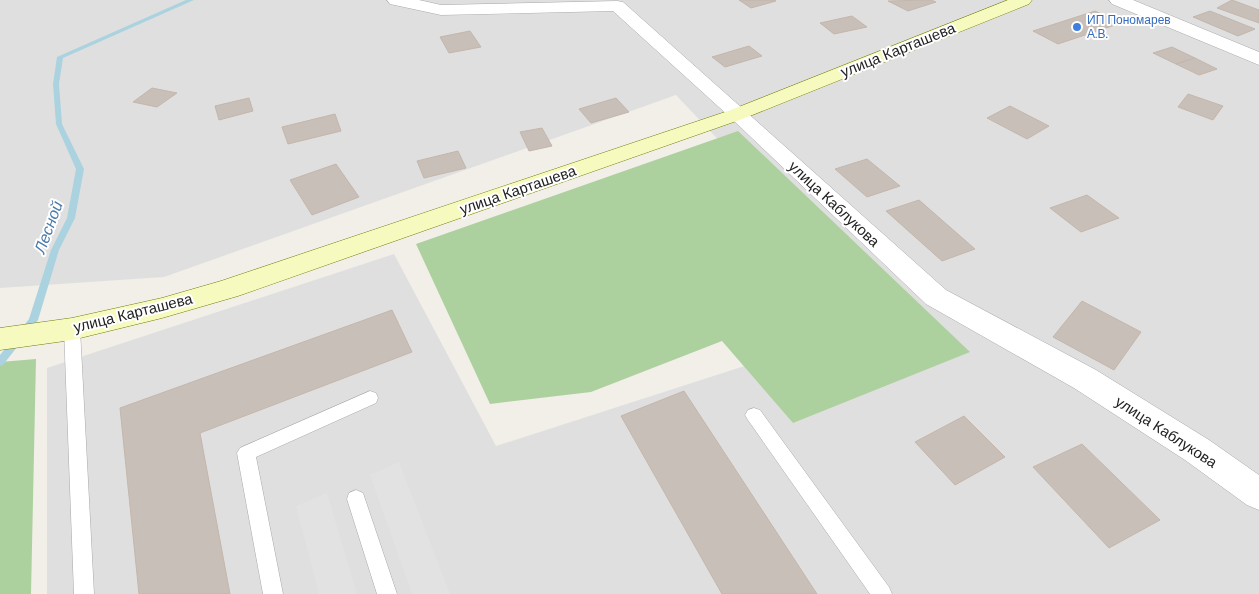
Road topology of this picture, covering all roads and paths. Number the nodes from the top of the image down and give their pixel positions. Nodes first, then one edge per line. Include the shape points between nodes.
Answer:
1 (396, 0) edge
2 (1023, 0) edge
3 (1118, 0) edge
4 (619, 3) edge
5 (1259, 59) edge
6 (738, 114) junction
7 (72, 329) junction
8 (0, 339) edge
9 (370, 398) dead end
10 (754, 415) dead end
11 (1259, 494) edge
12 (356, 499) dead end
13 (84, 594) edge
14 (273, 594) edge
15 (387, 594) edge
16 (882, 594) edge

1 - 4 street, улица Каблукова via 441,10
2 - 6 main road, улица Карташева
3 - 5 street
4 - 6 street, улица Каблукова
6 - 7 main road, улица Карташева via 228,289
6 - 11 street, улица Каблукова via 936,297 1085,379 1197,450
7 - 8 main road, улица Карташева
7 - 13 lane
9 - 14 lane via 246,452
10 - 16 lane
12 - 15 lane

